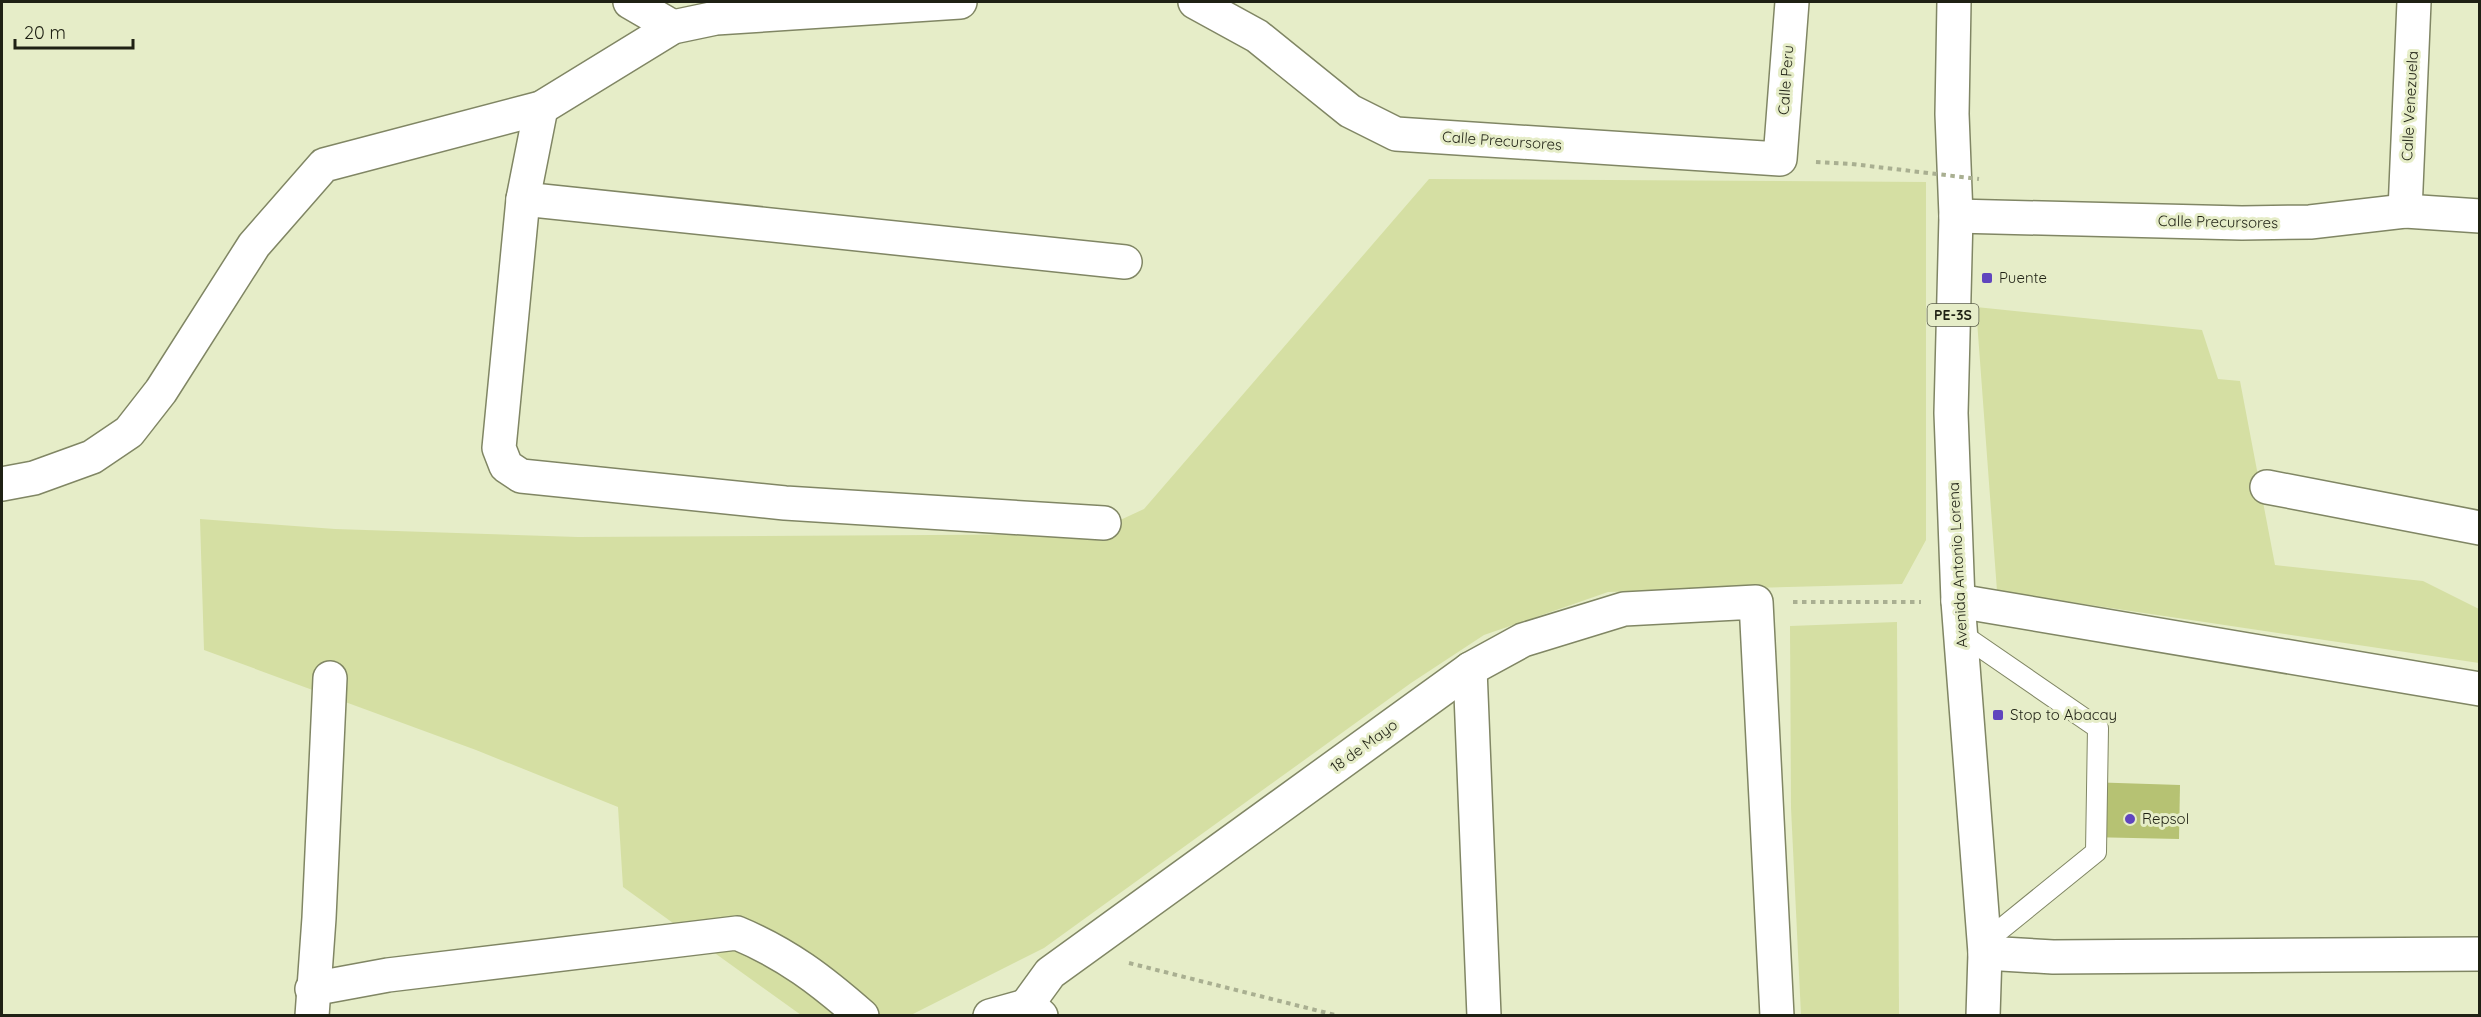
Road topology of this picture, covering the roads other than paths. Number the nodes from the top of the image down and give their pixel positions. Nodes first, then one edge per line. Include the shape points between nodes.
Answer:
1 (630, 2) edge
2 (943, 2) edge
3 (1195, 2) edge
4 (1792, 2) edge
5 (1954, 2) edge
6 (2415, 2) edge
7 (674, 27) junction
8 (541, 108) junction
9 (1779, 159) joint
10 (524, 199) junction
11 (2404, 211) junction
12 (1956, 216) junction
13 (2480, 216) edge
14 (1125, 262) dead end
15 (2, 484) edge
16 (2267, 487) dead end
17 (1104, 524) dead end
18 (2480, 528) edge
19 (1959, 617) junction
20 (1470, 669) junction
21 (330, 678) dead end
22 (2480, 689) edge
23 (1985, 948) junction
24 (2480, 954) edge
25 (312, 1002) edge
26 (1033, 1011) edge
27 (862, 1016) edge
28 (990, 1016) edge
29 (1484, 1016) edge
30 (1778, 1016) edge
31 (1983, 1016) edge

1 - 7 main road
2 - 7 main road via 716,18
3 - 9 main road, Calle Precursores via 1257,36 1350,111 1396,134
4 - 9 main road, Calle Peru
5 - 12 main road, Avenida Antonio Lorena / PE-3S via 1952,114
6 - 11 main road, Calle Venezuela
7 - 8 main road
8 - 10 main road
8 - 15 main road via 324,165 254,245 161,391 129,432 92,457 34,478
10 - 14 main road
10 - 17 main road via 499,448 506,466 521,476 785,503
11 - 12 main road, Calle Precursores via 2310,222 2242,223
11 - 13 main road, Calle Precursores
12 - 19 main road, Avenida Antonio Lorena / PE-3S via 1951,413
16 - 18 main road
19 - 22 main road
19 - 23 main road, Avenida Antonio Lorena / PE-3S
19 - 23 lane via 2098,728 2096,852
20 - 26 main road, 18 de Mayo via 1050,973
20 - 29 main road
20 - 30 main road, 18 de Mayo via 1523,640 1624,609 1756,602
21 - 25 main road via 320,918
23 - 24 main road via 2053,957
23 - 31 main road, Avenida Antonio Lorena / PE-3S
25 - 27 main road via 388,975 737,933 817,976
26 - 28 main road

